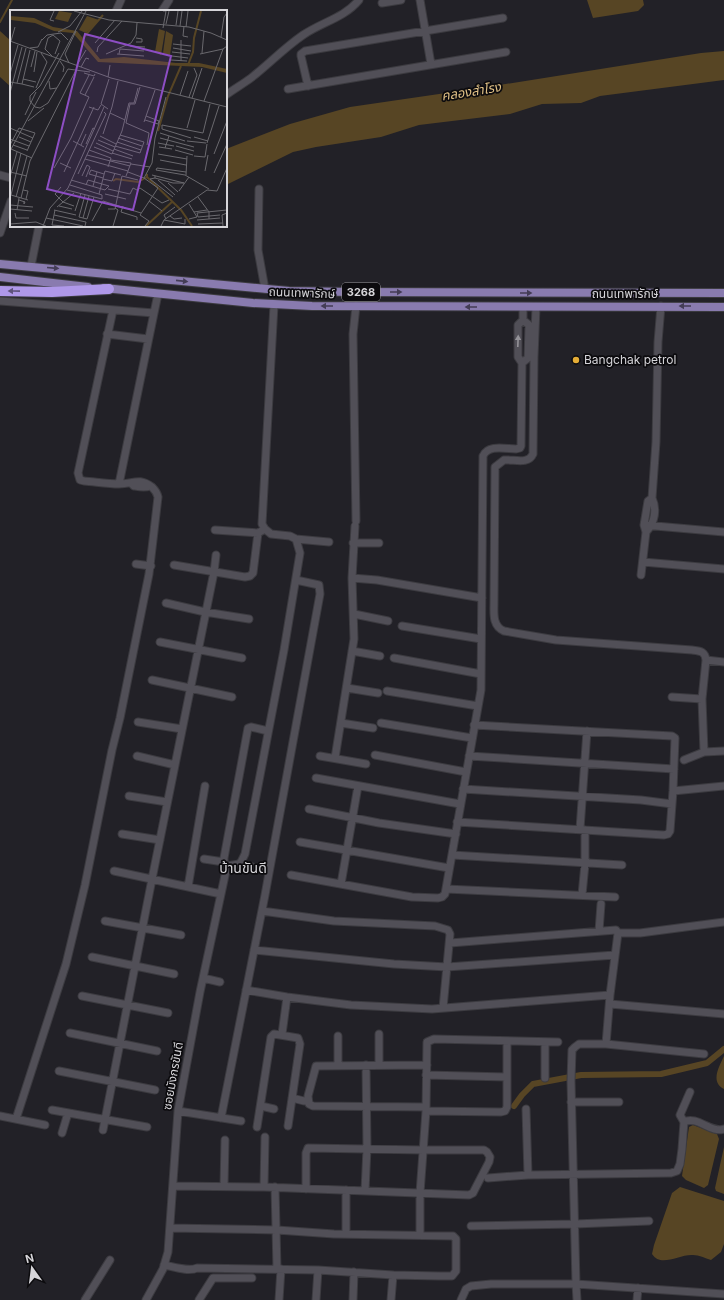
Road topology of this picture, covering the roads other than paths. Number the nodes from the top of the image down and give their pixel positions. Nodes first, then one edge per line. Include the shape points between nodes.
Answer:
1 (122, 0) edge
2 (169, 0) edge
3 (359, 0) edge
4 (401, 0) edge
5 (420, 0) edge
6 (382, 3) dead end
7 (117, 10) edge
8 (163, 10) edge
9 (503, 18) dead end
10 (425, 31) junction
11 (506, 52) dead end
12 (431, 64) junction
13 (308, 86) junction
14 (288, 89) dead end
15 (227, 95) edge
16 (0, 175) edge
17 (10, 178) edge
18 (258, 189) dead end
19 (10, 204) edge
20 (39, 227) edge
21 (0, 230) edge
22 (0, 264) edge
23 (31, 266) junction
24 (0, 278) edge
25 (109, 288) junction
26 (264, 289) junction
27 (0, 291) edge
28 (451, 292) junction
29 (724, 293) edge
30 (158, 294) junction
31 (0, 301) edge
32 (274, 305) junction
33 (356, 306) junction
34 (661, 306) junction
35 (724, 306) edge
36 (451, 307) junction
37 (523, 307) junction
38 (536, 307) junction
39 (113, 310) junction
40 (154, 313) junction
41 (523, 320) junction
42 (107, 334) junction
43 (148, 340) junction
44 (522, 363) junction
45 (120, 484) junction
46 (652, 498) junction
47 (652, 526) junction
48 (645, 528) junction
49 (215, 530) dead end
50 (262, 531) junction
51 (724, 532) edge
52 (296, 539) junction
53 (329, 542) dead end
54 (353, 543) junction
55 (379, 543) dead end
56 (216, 555) dead end
57 (643, 562) junction
58 (136, 564) dead end
59 (174, 565) dead end
60 (150, 566) junction
61 (724, 569) edge
62 (214, 572) junction
63 (641, 575) dead end
64 (352, 578) junction
65 (296, 580) junction
66 (482, 598) junction
67 (166, 603) dead end
68 (205, 612) junction
69 (354, 614) junction
70 (250, 619) dead end
71 (388, 621) dead end
72 (402, 626) dead end
73 (481, 639) junction
74 (160, 642) dead end
75 (198, 649) junction
76 (352, 651) junction
77 (380, 656) dead end
78 (242, 658) dead end
79 (394, 658) dead end
80 (706, 660) junction
81 (724, 662) edge
82 (482, 674) junction
83 (152, 680) dead end
84 (190, 688) junction
85 (347, 688) junction
86 (387, 691) dead end
87 (378, 693) dead end
88 (232, 697) dead end
89 (672, 697) dead end
90 (702, 699) junction
91 (478, 706) junction
92 (138, 722) dead end
93 (341, 723) junction
94 (381, 723) dead end
95 (474, 725) junction
96 (373, 728) dead end
97 (182, 729) junction
98 (268, 731) junction
99 (587, 732) junction
100 (472, 738) junction
101 (724, 751) edge
102 (704, 752) junction
103 (375, 755) dead end
104 (137, 756) dead end
105 (320, 756) dead end
106 (469, 756) junction
107 (335, 758) junction
108 (684, 760) dead end
109 (366, 764) dead end
110 (585, 764) junction
111 (175, 765) junction
112 (674, 769) junction
113 (466, 772) junction
114 (316, 778) dead end
115 (205, 786) dead end
116 (358, 786) junction
117 (724, 786) edge
118 (463, 789) junction
119 (673, 791) junction
120 (129, 796) dead end
121 (583, 797) junction
122 (167, 802) junction
123 (460, 804) junction
124 (672, 804) junction
125 (309, 809) dead end
126 (353, 817) junction
127 (457, 822) junction
128 (583, 830) junction
129 (122, 834) dead end
130 (456, 834) junction
131 (160, 840) junction
132 (300, 842) dead end
133 (347, 850) junction
134 (452, 854) junction
135 (204, 859) dead end
136 (225, 864) junction
137 (239, 864) junction
138 (584, 864) junction
139 (622, 865) dead end
140 (449, 868) junction
141 (114, 871) dead end
142 (269, 871) junction
143 (291, 875) dead end
144 (152, 880) junction
145 (341, 884) junction
146 (188, 888) junction
147 (446, 889) junction
148 (221, 894) junction
149 (582, 895) junction
150 (615, 897) dead end
151 (601, 904) dead end
152 (262, 911) junction
153 (105, 921) dead end
154 (724, 922) edge
155 (143, 928) junction
156 (599, 931) junction
157 (618, 933) junction
158 (181, 935) dead end
159 (450, 943) junction
160 (254, 950) junction
161 (615, 955) junction
162 (92, 957) dead end
163 (135, 967) junction
164 (446, 967) junction
165 (174, 974) dead end
166 (203, 978) junction
167 (220, 982) dead end
168 (246, 990) junction
169 (610, 995) junction
170 (82, 996) dead end
171 (288, 997) junction
172 (610, 1004) junction
173 (127, 1005) junction
174 (443, 1008) junction
175 (168, 1013) dead end
176 (724, 1014) edge
177 (70, 1033) dead end
178 (282, 1034) junction
179 (379, 1034) dead end
180 (338, 1036) dead end
181 (507, 1040) junction
182 (545, 1042) junction
183 (558, 1042) dead end
184 (120, 1043) junction
185 (606, 1044) junction
186 (157, 1051) dead end
187 (704, 1054) dead end
188 (338, 1065) junction
189 (366, 1065) junction
190 (379, 1065) junction
191 (427, 1065) junction
192 (59, 1071) dead end
193 (426, 1075) junction
194 (507, 1076) junction
195 (545, 1078) dead end
196 (113, 1082) junction
197 (155, 1090) dead end
198 (690, 1092) dead end
199 (292, 1098) junction
200 (304, 1101) dead end
201 (571, 1102) junction
202 (619, 1102) dead end
203 (261, 1106) junction
204 (367, 1107) junction
205 (274, 1109) dead end
206 (426, 1109) junction
207 (526, 1109) dead end
208 (52, 1110) dead end
209 (178, 1111) junction
210 (68, 1113) junction
211 (0, 1116) edge
212 (221, 1118) junction
213 (16, 1119) junction
214 (105, 1121) junction
215 (241, 1121) dead end
216 (684, 1122) junction
217 (45, 1125) dead end
218 (288, 1126) dead end
219 (257, 1127) dead end
220 (147, 1128) dead end
221 (724, 1129) edge
222 (103, 1130) dead end
223 (62, 1133) dead end
224 (265, 1137) dead end
225 (225, 1140) dead end
226 (367, 1148) junction
227 (424, 1150) junction
228 (574, 1174) junction
229 (528, 1175) junction
230 (488, 1178) dead end
231 (173, 1186) junction
232 (224, 1186) junction
233 (264, 1187) junction
234 (275, 1187) junction
235 (306, 1189) junction
236 (346, 1190) junction
237 (365, 1191) junction
238 (420, 1193) junction
239 (650, 1221) dead end
240 (575, 1224) junction
241 (471, 1226) dead end
242 (170, 1228) junction
243 (277, 1230) junction
244 (346, 1234) junction
245 (420, 1235) junction
246 (110, 1260) dead end
247 (164, 1265) junction
248 (279, 1269) junction
249 (318, 1270) junction
250 (354, 1272) junction
251 (393, 1275) junction
252 (252, 1278) dead end
253 (576, 1284) junction
254 (638, 1288) junction
255 (724, 1294) edge
256 (700, 1296) edge
257 (85, 1300) edge
258 (146, 1300) edge
259 (199, 1300) edge
260 (279, 1300) edge
261 (316, 1300) edge
262 (353, 1300) edge
263 (391, 1300) edge
264 (461, 1300) edge
265 (577, 1300) edge
266 (637, 1300) edge

1 - 7 street
2 - 8 street
3 - 15 street via 340,16 304,34 252,78
4 - 6 street
5 - 10 street
9 - 10 street
10 - 12 street
10 - 13 street via 302,52
11 - 12 street
12 - 13 street
13 - 14 street
16 - 17 street
18 - 26 street via 258,250
19 - 21 street
20 - 23 street
22 - 23 main road, ถนนเทพารักษ์ / 3268
23 -> 26 main road, ถนนเทพารักษ์ / 3268
24 - 25 main road, ถนนเทพารักษ์ / 3268
25 -> 27 highway via 52,292
25 - 30 main road, ถนนเทพารักษ์ / 3268
26 -> 28 main road, ถนนเทพารักษ์ / 3268 via 313,292
28 -> 29 main road, ถนนเทพารักษ์ / 3268
28 - 36 main road
30 - 32 main road, ถนนเทพารักษ์ / 3268
30 - 40 street
31 - 39 street
33 -> 32 main road, ถนนเทพารักษ์ / 3268
32 - 50 street
33 - 36 main road, ถนนเทพารักษ์ / 3268
33 - 54 street via 353,334 356,523
35 -> 34 main road, ถนนเทพารักษ์ / 3268
34 - 38 main road, ถนนเทพารักษ์ / 3268
34 - 46 street
37 -> 36 main road, ถนนเทพารักษ์ / 3268
37 - 38 main road, ถนนเทพารักษ์ / 3268
37 - 41 street
38 - 80 street via 533,454 530,459 504,460 495,467 495,622 500,630 510,633 540,638 692,650 703,652
39 - 40 street
39 - 42 street
40 - 43 street
44 -> 41 street via 518,357 518,325
41 - 44 street via 529,325 528,358
42 - 43 street
42 - 45 street via 78,478 84,481
43 - 45 street
44 - 66 street via 520,448 489,449 483,456
45 - 60 street via 146,482 155,490 158,497
46 - 47 street via 655,505
46 - 48 street via 648,501
47 - 48 street
47 - 51 street
48 - 57 street
49 - 50 street
50 - 52 street
50 - 62 street via 253,573 250,576
52 - 53 street
52 - 65 street via 300,553
54 - 55 street
54 - 64 street
56 - 62 street
57 - 61 street
57 - 63 street
58 - 60 street
59 - 62 street
60 - 213 street via 85,885 66,964
62 - 68 street
64 - 66 street
64 - 69 street
65 - 98 street
65 - 142 street via 319,585 320,594
66 - 73 street
67 - 68 street
68 - 70 street
68 - 75 street
69 - 71 street
69 - 76 street
72 - 73 street
73 - 82 street
74 - 75 street
75 - 78 street
75 - 84 street
76 - 77 street
76 - 85 street
79 - 82 street
80 - 81 street
80 - 90 street
82 - 91 street
83 - 84 street
84 - 88 street
84 - 97 street
85 - 87 street
85 - 93 street
86 - 91 street
89 - 90 street
90 - 102 street
91 - 95 street
92 - 97 street
93 - 96 street
93 - 107 street
94 - 100 street
95 - 99 street
95 - 100 street
97 - 111 street
98 - 136 street, ซอยมังกรขันดี via 248,728
98 - 137 street via 245,854
99 - 110 street
99 - 112 street via 672,736 676,740
100 - 106 street
101 - 102 street
102 - 108 street
103 - 113 street
104 - 111 street
105 - 107 street
106 - 110 street
106 - 113 street
107 - 109 street
110 - 112 street
110 - 121 street
111 - 122 street
112 - 119 street
113 - 118 street
114 - 116 street
115 - 146 street
116 - 123 street
116 - 126 street
117 - 119 street
118 - 121 street
118 - 123 street
119 - 124 street
120 - 122 street
121 - 124 street
121 - 128 street
122 - 131 street
123 - 127 street
124 - 128 street via 668,834
125 - 126 street
126 - 130 street
126 - 133 street
127 - 128 street
127 - 130 street
128 - 138 street
129 - 131 street
130 - 134 street
131 - 144 street
132 - 133 street
133 - 140 street
133 - 145 street
134 - 138 street
134 - 140 street
135 - 136 street
136 - 137 street
136 - 148 street, ซอยมังกรขันดี
137 - 142 street
138 - 139 street
138 - 149 street
140 - 147 street
141 - 144 street
142 - 152 street
143 - 145 street
144 - 146 street
144 - 155 street
145 - 147 street via 432,899 442,897
146 - 148 street
147 - 149 street
148 - 166 street, ซอยมังกรขันดี
149 - 150 street
151 - 156 street
152 - 159 street via 334,921 435,926 448,930
152 - 160 street
153 - 155 street
154 - 157 street via 648,932
155 - 158 street
155 - 163 street
156 - 157 street via 613,929
156 - 159 street
157 - 161 street
159 - 164 street
160 - 164 street
160 - 168 street
161 - 164 street
161 - 169 street
162 - 163 street
163 - 165 street
163 - 173 street
164 - 174 street
166 - 167 street
166 - 209 street, ซอยมังกรขันดี
168 - 171 street
168 - 212 street
169 - 172 street
169 - 174 street
170 - 173 street
171 - 174 street via 351,1005
171 - 178 street
172 - 176 street
172 - 185 street
173 - 175 street
173 - 184 street
177 - 184 street
178 - 199 street via 298,1038 300,1044
178 - 203 street via 270,1037
179 - 190 street
180 - 188 street
181 - 182 street
181 - 191 street via 432,1039 427,1042
181 - 194 street
182 - 183 street
182 - 195 street
184 - 186 street
184 - 196 street
185 - 187 street
185 - 201 street via 580,1044 572,1050
188 - 189 street
188 - 204 street via 316,1066 308,1096 309,1104
189 - 190 street
189 - 204 street
190 - 191 street
191 - 193 street
192 - 196 street
193 - 194 street
193 - 206 street
194 - 206 street via 505,1111
196 - 197 street
196 - 214 street
198 - 216 street via 680,1115
199 - 200 street
199 - 218 street
201 - 202 street
201 - 228 street
203 - 205 street
203 - 219 street
204 - 206 street
204 - 226 street
206 - 227 street
207 - 229 street
208 - 210 street
209 - 212 street
209 - 231 street, ซอยมังกรขันดี
210 - 214 street
210 - 223 street
211 - 213 street
212 - 215 street
213 - 217 street
214 - 220 street
214 - 222 street
216 - 221 street via 693,1121 719,1130
216 - 228 street via 677,1171
224 - 233 street
225 - 232 street
226 - 227 street
226 - 235 street via 308,1148
226 - 237 street
227 - 238 street
227 - 238 street via 484,1150 490,1157 471,1195
228 - 229 street
228 - 240 street
229 - 230 street
231 - 232 street
231 - 242 street, ซอยมังกรขันดี
232 - 233 street
233 - 234 street
234 - 235 street
234 - 243 street
235 - 236 street
236 - 237 street
236 - 244 street
237 - 238 street
238 - 245 street
239 - 240 street
240 - 241 street
240 - 253 street
242 - 243 street
242 - 247 street, ซอยมังกรขันดี
243 - 244 street
243 - 248 street
244 - 245 street
245 - 251 street via 455,1236 455,1274
246 - 257 street
247 - 248 street via 195,1270
247 - 258 street, ซอยมังกรขันดี
248 - 249 street
248 - 260 street
249 - 250 street
249 - 261 street
250 - 251 street
250 - 262 street
251 - 263 street
252 - 259 street via 213,1278
253 - 254 street
253 - 264 street via 477,1285 466,1289
253 - 265 street
254 - 256 street
254 - 266 street
255 - 256 street

